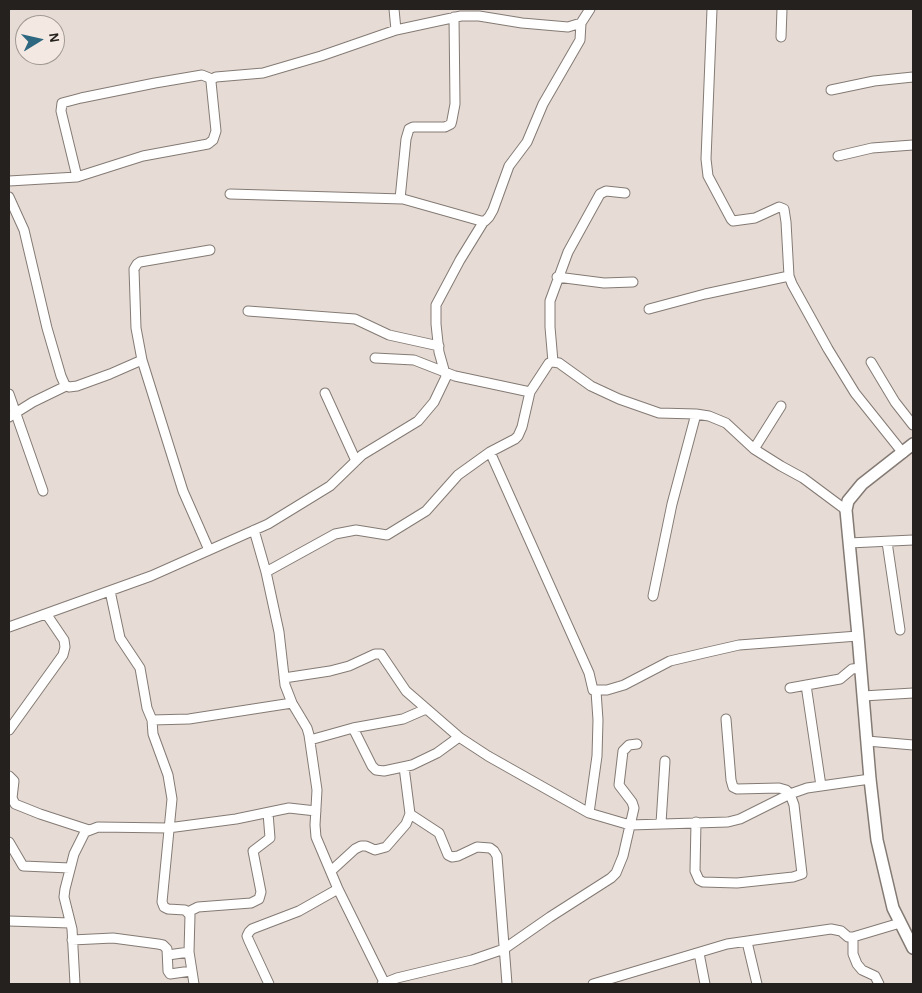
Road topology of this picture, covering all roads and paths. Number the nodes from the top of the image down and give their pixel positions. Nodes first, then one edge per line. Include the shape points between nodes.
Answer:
1 (394, 9) edge
2 (590, 9) edge
3 (712, 9) edge
4 (782, 9) edge
5 (454, 17) junction
6 (581, 23) junction
7 (396, 30) junction
8 (781, 37) dead end
9 (913, 77) edge
10 (212, 79) junction
11 (831, 90) dead end
12 (913, 145) edge
13 (838, 156) dead end
14 (77, 177) junction
15 (9, 181) edge
16 (625, 193) dead end
17 (230, 194) dead end
18 (9, 197) edge
19 (400, 199) junction
20 (484, 221) junction
21 (210, 250) dead end
22 (789, 276) junction
23 (558, 277) junction
24 (633, 282) dead end
25 (649, 309) dead end
26 (248, 311) dead end
27 (439, 346) junction
28 (375, 358) dead end
29 (142, 360) junction
30 (553, 362) junction
31 (872, 362) dead end
32 (445, 372) junction
33 (66, 386) junction
34 (530, 392) junction
35 (325, 393) dead end
36 (9, 394) edge
37 (781, 406) dead end
38 (696, 414) junction
39 (12, 415) edge
40 (913, 425) edge
41 (913, 444) edge
42 (754, 449) junction
43 (490, 452) junction
44 (902, 453) junction
45 (356, 461) junction
46 (43, 491) dead end
47 (846, 510) junction
48 (254, 530) junction
49 (913, 540) edge
50 (887, 542) junction
51 (849, 543) junction
52 (209, 550) junction
53 (266, 572) junction
54 (110, 590) junction
55 (653, 596) dead end
56 (47, 615) junction
57 (9, 627) edge
58 (900, 630) dead end
59 (858, 636) junction
60 (861, 668) junction
61 (284, 678) junction
62 (806, 685) junction
63 (790, 688) dead end
64 (596, 691) junction
65 (913, 693) edge
66 (863, 696) junction
67 (292, 703) junction
68 (426, 709) junction
69 (726, 719) dead end
70 (152, 720) junction
71 (353, 728) junction
72 (9, 730) edge
73 (459, 737) junction
74 (310, 740) junction
75 (867, 741) junction
76 (637, 744) dead end
77 (913, 745) edge
78 (665, 761) dead end
79 (404, 767) junction
80 (9, 776) edge
81 (870, 779) junction
82 (821, 786) junction
83 (790, 794) junction
84 (316, 811) junction
85 (268, 813) junction
86 (589, 813) junction
87 (410, 814) junction
88 (696, 822) junction
89 (661, 823) junction
90 (630, 824) junction
91 (168, 828) junction
92 (89, 830) junction
93 (9, 842) edge
94 (70, 868) junction
95 (331, 871) junction
96 (338, 889) junction
97 (188, 912) junction
98 (9, 921) edge
99 (70, 923) junction
100 (906, 927) edge
101 (852, 937) junction
102 (72, 940) junction
103 (747, 942) junction
104 (913, 948) edge
105 (504, 949) junction
106 (189, 952) junction
107 (699, 953) junction
108 (168, 955) junction
109 (191, 971) junction
110 (75, 984) edge
111 (194, 984) edge
112 (268, 984) edge
113 (384, 984) edge
114 (507, 984) edge
115 (593, 984) edge
116 (705, 984) edge
117 (757, 984) edge
118 (879, 984) edge

1 - 7 street
2 - 6 street
3 - 22 street via 708,176 733,221 755,218 779,207 784,209
4 - 8 street
5 - 6 street via 480,16 568,26
5 - 7 street
5 - 19 street via 455,104 451,124 409,129
6 - 20 street via 580,40 543,104 527,142 507,170 489,217
7 - 10 street via 263,73
9 - 11 street via 874,80
10 - 14 street via 216,131 211,142 143,156
10 - 14 street via 202,75 62,103 61,111
12 - 13 street via 872,148
14 - 15 street
16 - 23 street via 606,191 600,194
17 - 19 street
18 - 33 street via 24,230 56,359
19 - 20 street
20 - 27 street via 436,305
21 - 29 street via 136,264 136,323
22 - 25 street
22 - 44 street via 856,393
23 - 24 street via 604,283
23 - 30 street via 549,315
26 - 27 street via 355,319 389,335
27 - 32 street
28 - 32 street via 414,360
29 - 33 street via 77,386
29 - 52 street via 183,491
30 - 34 street via 549,363
30 - 38 street via 619,399 659,413
31 - 40 street via 895,402
32 - 34 street
32 - 45 street via 439,394 425,414
33 - 39 street
34 - 43 street via 518,436
35 - 45 street
36 - 39 street
37 - 42 street
38 - 42 street via 726,423
38 - 55 street via 672,504
39 - 46 street
41 - 44 street
42 - 47 street via 803,478
43 - 53 street via 458,474 426,512 390,534 356,530 335,534
43 - 64 street
44 - 47 street via 862,484 848,501
45 - 48 street via 330,486
47 - 51 street
48 - 52 street
48 - 53 street
49 - 50 street
50 - 51 street
50 - 58 street
51 - 59 street
52 - 54 street
53 - 61 street via 279,632
54 - 56 street
54 - 70 street via 120,638 140,668
56 - 57 street
56 - 72 street via 64,640 63,656
59 - 60 street
59 - 64 street via 739,645 704,652 670,661 624,685
60 - 62 street via 852,669 840,678
60 - 66 street
61 - 67 street
61 - 68 street via 330,671 379,653 400,684
62 - 63 street
62 - 82 street
64 - 86 street via 597,756
65 - 66 street
66 - 75 street
67 - 70 street via 188,719
67 - 74 street via 307,728
68 - 71 street via 403,720
68 - 73 street
69 - 83 street via 733,787 779,788
70 - 91 street via 172,799
71 - 74 street
71 - 79 street via 376,770
73 - 79 street via 430,757
73 - 86 street
74 - 84 street via 317,790
75 - 77 street
75 - 81 street
76 - 90 street via 629,745 623,751 618,780 620,788 634,805
78 - 89 street
79 - 87 street
80 - 92 street via 14,781 12,798 15,804
81 - 82 street
81 - 100 street via 877,840 893,908
82 - 83 street
83 - 88 street via 735,821
83 - 88 street via 802,870 799,876 737,882 699,880 695,871
84 - 85 street via 297,808
84 - 95 street via 316,837
85 - 91 street
85 - 97 street via 270,838 253,851 261,892 259,898 251,903 198,907
86 - 90 street
87 - 95 street via 406,824 386,847 375,850 361,846
87 - 105 street via 439,833 448,855 452,857 477,848 494,851
88 - 89 street
89 - 90 street
90 - 105 street via 621,862 612,878
91 - 92 street via 98,827
91 - 97 street via 162,902 168,909
92 - 94 street via 82,837
93 - 94 street via 23,866
94 - 99 street via 64,897
95 - 96 street
96 - 112 street via 299,911 249,932 249,941
96 - 113 street
97 - 106 street
98 - 99 street
99 - 102 street
100 - 101 street
100 - 104 street
101 - 103 street via 832,929
101 - 118 street via 857,964 875,976
102 - 108 street via 113,938 158,944 167,949
102 - 110 street
103 - 107 street via 727,944
103 - 117 street
105 - 113 street
105 - 114 street
106 - 108 street
106 - 109 street
107 - 115 street
107 - 116 street
108 - 109 street via 170,974
109 - 111 street

